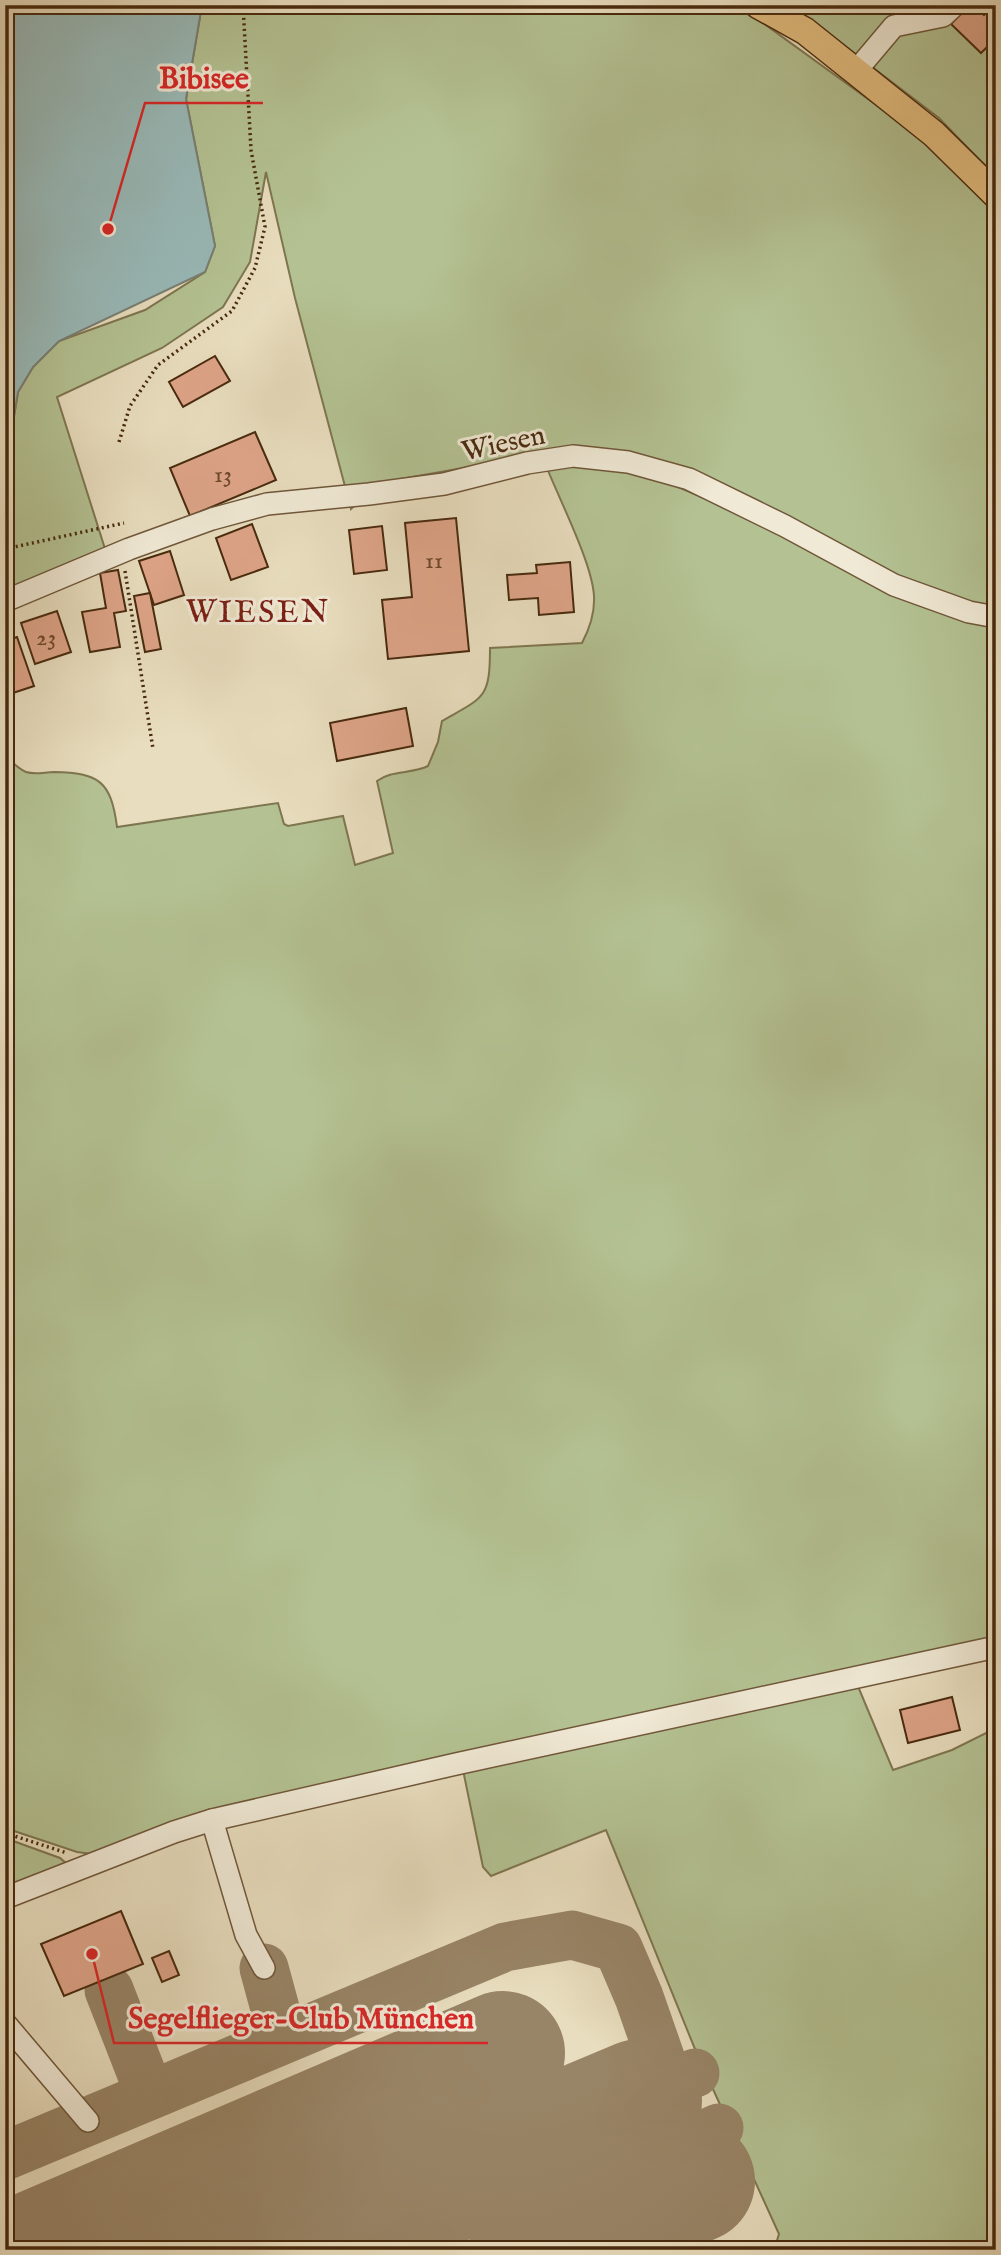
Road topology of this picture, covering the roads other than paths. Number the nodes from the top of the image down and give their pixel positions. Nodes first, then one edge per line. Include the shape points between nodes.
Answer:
1 (758, 5) edge
2 (955, 5) edge
3 (856, 72) junction
4 (996, 195) edge
5 (6, 600) edge
6 (996, 617) edge
7 (996, 1647) edge
8 (212, 1820) junction
9 (5, 1898) edge
10 (264, 1968) dead end
11 (5, 2023) edge
12 (88, 2122) dead end

1 - 3 main road via 805,31
2 - 3 street via 943,16 894,26
3 - 4 main road via 934,134
5 - 6 street, Wiesen via 129,549 267,504 444,484 573,456 628,462 689,479 894,585
7 - 8 street
8 - 9 street
8 - 10 street via 246,1935
11 - 12 street

